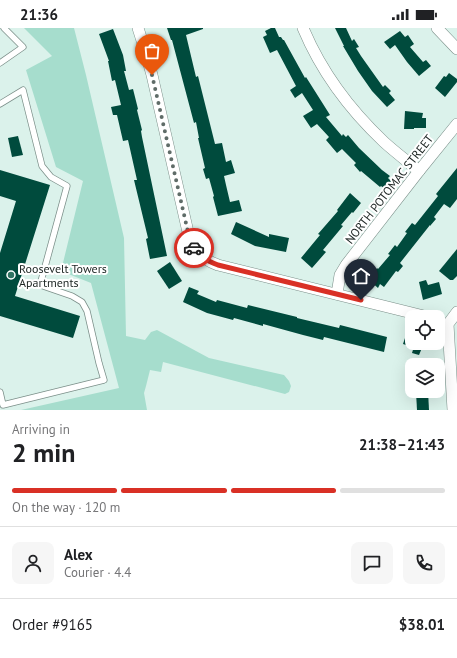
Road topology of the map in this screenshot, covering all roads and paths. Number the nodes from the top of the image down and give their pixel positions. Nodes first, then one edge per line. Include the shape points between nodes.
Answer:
1 (4, 28) edge
2 (138, 28) edge
3 (303, 28) edge
4 (437, 28) edge
5 (457, 49) edge
6 (0, 63) edge
7 (0, 104) edge
8 (457, 124) edge
9 (419, 170) junction
10 (337, 294) junction
11 (405, 311) edge
12 (457, 312) edge
13 (445, 321) edge
14 (445, 336) edge
15 (0, 392) edge
16 (455, 407) edge

1 - 6 lane via 23,47
2 - 10 street via 152,75 188,232 195,250 206,260 218,265
3 - 9 street via 327,73 348,104 384,142
4 - 5 street
7 - 15 lane via 23,90 42,166 51,177 67,186 40,285 82,302 88,311 104,380 3,405
8 - 9 street, NORTH POTOMAC STREET
9 - 10 street, NORTH POTOMAC STREET via 346,265 340,275
10 - 11 street
12 - 13 street
14 - 16 street

